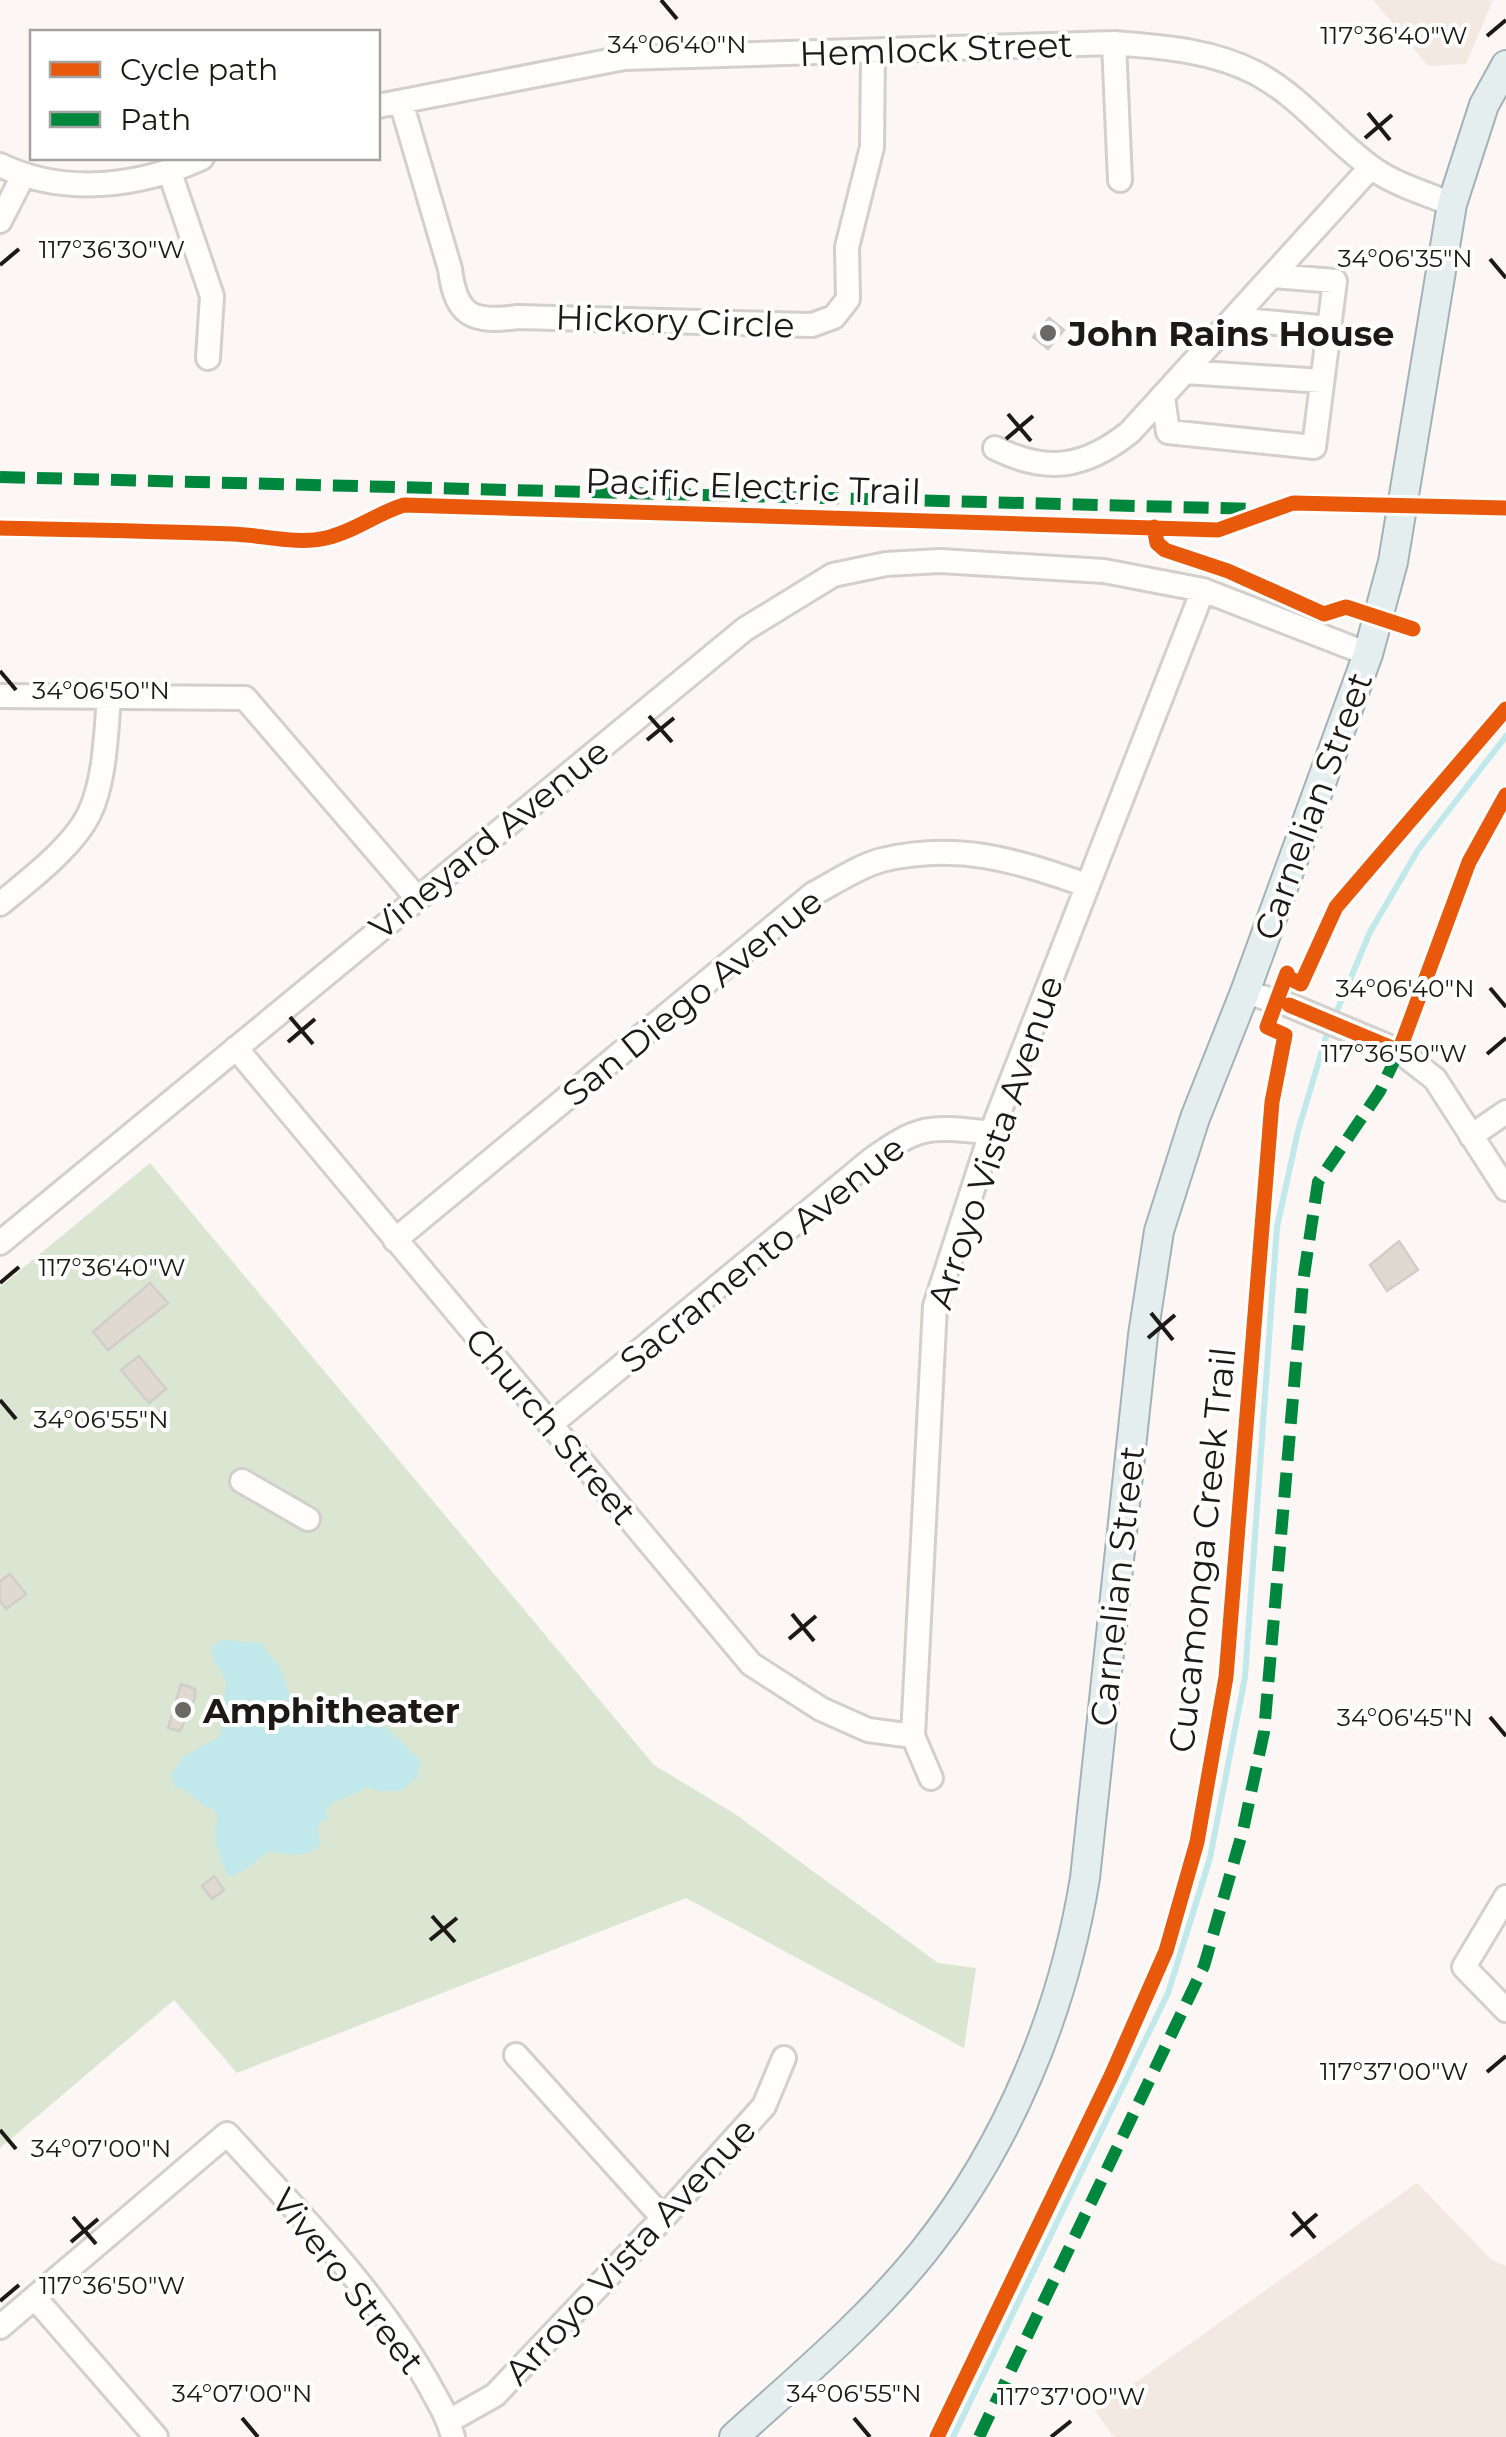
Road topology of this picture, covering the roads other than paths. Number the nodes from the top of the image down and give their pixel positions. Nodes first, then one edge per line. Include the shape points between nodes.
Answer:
1 (1114, 43) junction
2 (873, 52) junction
3 (1506, 65) edge
4 (389, 104) edge
5 (198, 160) edge
6 (0, 165) edge
7 (1371, 167) junction
8 (170, 173) junction
9 (23, 176) junction
10 (1120, 180) dead end
11 (1452, 204) junction
12 (0, 221) edge
13 (1273, 276) junction
14 (1234, 319) junction
15 (1329, 328) junction
16 (208, 358) dead end
17 (1186, 372) junction
18 (1322, 381) junction
19 (1163, 396) junction
20 (995, 448) dead end
21 (1203, 590) junction
22 (1368, 654) junction
23 (0, 696) edge
24 (109, 698) junction
25 (1086, 885) junction
26 (417, 898) junction
27 (0, 904) edge
28 (1245, 992) junction
29 (236, 1048) junction
30 (1506, 1112) edge
31 (991, 1133) junction
32 (1471, 1136) junction
33 (1506, 1189) edge
34 (395, 1240) junction
35 (0, 1243) edge
36 (550, 1425) junction
37 (242, 1480) dead end
38 (308, 1519) dead end
39 (913, 1736) junction
40 (931, 1778) dead end
41 (1506, 1896) edge
42 (1506, 2010) edge
43 (516, 2055) dead end
44 (784, 2058) dead end
45 (663, 2218) junction
46 (35, 2298) junction
47 (0, 2327) edge
48 (451, 2429) edge
49 (156, 2437) edge
50 (734, 2437) edge

1 - 2 street, Hemlock Street
1 - 7 street, Hemlock Street via 1191,49 1254,72 1300,101
1 - 10 street
2 - 4 street, Hemlock Street via 624,58
2 - 4 street, Hickory Circle via 872,147 847,247 848,299 834,317 812,325 486,321 466,311 453,293
3 - 11 main road via 1484,105
5 - 8 street
6 - 9 street
7 - 11 street, Hemlock Street
7 - 13 street
8 - 9 street via 91,185
8 - 16 street via 212,296
9 - 12 street
11 - 22 main road via 1393,562
13 - 14 street
13 - 15 street via 1335,280
14 - 15 street
14 - 17 street
15 - 18 street
17 - 18 street
17 - 19 street
18 - 19 street via 1314,447 1168,432
19 - 20 street via 1109,449 1067,465 1022,462
21 - 22 street, Vineyard Avenue
21 - 25 street, Arroyo Vista Avenue
21 - 26 street, Vineyard Avenue via 1104,571 940,561 834,575 745,629
22 - 28 main road, Carnelian Street
23 - 24 street
24 - 26 street via 245,698
24 - 27 street via 89,815 50,862
25 - 31 street, Arroyo Vista Avenue
25 - 34 street, San Diego Avenue via 1014,860 950,852 880,860 812,894
26 - 29 street, Vineyard Avenue
28 - 32 street via 1399,1051 1434,1079
28 - 50 main road, Carnelian Street via 1159,1232 1085,1878 1048,2027 962,2201 923,2253
29 - 34 street, Church Street
29 - 35 street, Vineyard Avenue
30 - 32 street
31 - 36 street, Sacramento Avenue via 938,1126 906,1134
31 - 39 street, Arroyo Vista Avenue via 935,1306
32 - 33 street
34 - 36 street, Church Street
36 - 39 street, Church Street via 751,1664 821,1710 868,1730
37 - 38 street
39 - 40 street, Arroyo Vista Avenue
41 - 42 street via 1464,1966
43 - 45 street
44 - 45 street, Arroyo Vista Avenue via 764,2106
45 - 48 street, Arroyo Vista Avenue via 495,2396
46 - 47 street
46 - 48 street, Vivero Street via 228,2134 406,2344
46 - 49 street

